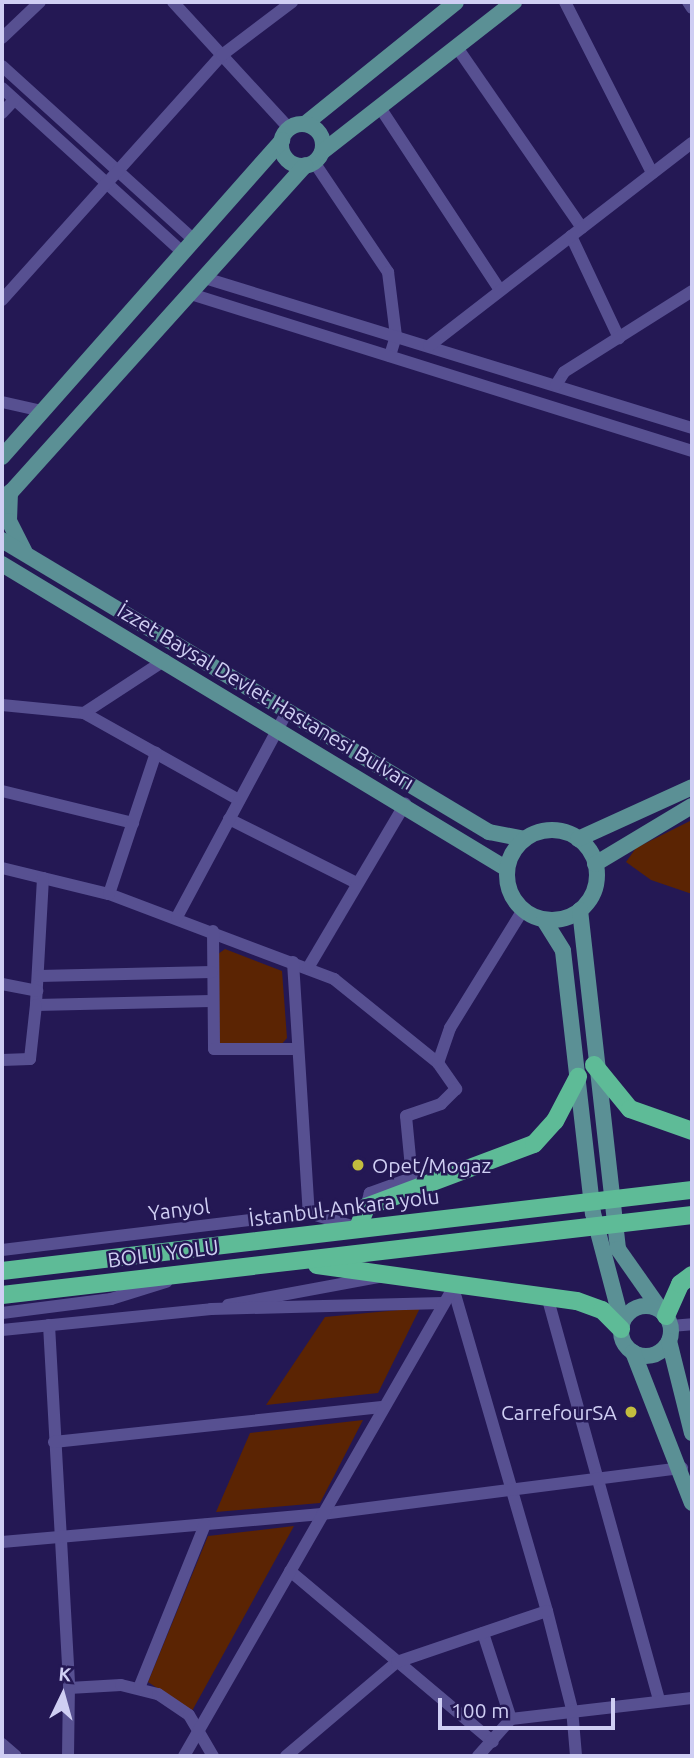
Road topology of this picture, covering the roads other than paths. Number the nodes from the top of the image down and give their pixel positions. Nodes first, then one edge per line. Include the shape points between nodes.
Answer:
1 (40, 2) edge
2 (173, 2) edge
3 (292, 2) edge
4 (456, 2) edge
5 (513, 2) edge
6 (565, 2) edge
7 (688, 2) edge
8 (692, 8) edge
9 (2, 38) edge
10 (456, 46) junction
11 (222, 55) junction
12 (2, 66) edge
13 (2, 89) edge
14 (14, 100) junction
15 (379, 106) junction
16 (2, 113) edge
17 (292, 131) junction
18 (692, 143) edge
19 (313, 160) junction
20 (116, 171) junction
21 (652, 173) junction
22 (105, 182) junction
23 (582, 228) junction
24 (571, 236) junction
25 (188, 245) junction
26 (208, 279) junction
27 (499, 289) junction
28 (692, 291) edge
29 (194, 295) junction
30 (2, 300) edge
31 (396, 335) junction
32 (619, 338) junction
33 (429, 346) junction
34 (390, 356) junction
35 (556, 385) junction
36 (2, 402) edge
37 (42, 411) junction
38 (691, 426) edge
39 (692, 451) edge
40 (2, 457) edge
41 (6, 497) edge
42 (2, 540) edge
43 (30, 558) junction
44 (2, 564) edge
45 (165, 660) junction
46 (2, 705) edge
47 (288, 710) junction
48 (84, 713) junction
49 (279, 727) junction
50 (156, 754) junction
51 (692, 787) edge
52 (2, 791) edge
53 (239, 800) junction
54 (405, 804) junction
55 (692, 806) edge
56 (229, 819) junction
57 (132, 823) junction
58 (578, 838) junction
59 (524, 839) junction
60 (595, 864) junction
61 (2, 868) edge
62 (507, 869) junction
63 (43, 878) junction
64 (357, 883) junction
65 (109, 894) junction
66 (523, 910) junction
67 (580, 910) junction
68 (177, 917) junction
69 (544, 920) junction
70 (213, 931) junction
71 (293, 962) junction
72 (308, 968) junction
73 (212, 972) junction
74 (39, 976) junction
75 (2, 984) edge
76 (37, 991) junction
77 (211, 1001) junction
78 (36, 1005) junction
79 (295, 1049) junction
80 (2, 1060) edge
81 (438, 1063) junction
82 (594, 1065) junction
83 (578, 1077) junction
84 (692, 1131) edge
85 (692, 1190) edge
86 (366, 1207) junction
87 (309, 1213) junction
88 (692, 1215) edge
89 (358, 1228) junction
90 (2, 1250) edge
91 (286, 1262) junction
92 (2, 1271) edge
93 (197, 1272) junction
94 (393, 1275) junction
95 (692, 1275) edge
96 (455, 1287) junction
97 (2, 1295) edge
98 (547, 1296) junction
99 (111, 1299) junction
100 (443, 1303) junction
101 (211, 1310) junction
102 (21, 1311) junction
103 (2, 1313) edge
104 (103, 1319) junction
105 (667, 1324) junction
106 (692, 1324) edge
107 (49, 1325) junction
108 (621, 1326) junction
109 (2, 1330) edge
110 (633, 1352) junction
111 (676, 1371) junction
112 (649, 1383) junction
113 (384, 1406) junction
114 (692, 1433) edge
115 (54, 1442) junction
116 (682, 1468) junction
117 (600, 1477) junction
118 (511, 1489) junction
119 (692, 1503) edge
120 (322, 1514) junction
121 (205, 1525) junction
122 (57, 1539) junction
123 (2, 1542) edge
124 (290, 1571) junction
125 (547, 1611) junction
126 (483, 1633) junction
127 (397, 1662) junction
128 (69, 1688) junction
129 (139, 1688) junction
130 (692, 1698) edge
131 (659, 1701) junction
132 (572, 1709) junction
133 (511, 1718) junction
134 (201, 1730) junction
135 (493, 1742) junction
136 (2, 1744) edge
137 (16, 1756) edge
138 (68, 1756) edge
139 (184, 1756) edge
140 (214, 1756) edge
141 (286, 1756) edge
142 (478, 1756) edge
143 (576, 1756) edge

1 - 9 street
2 - 11 street
3 - 11 street
4 - 17 main road
5 - 10 main road
6 - 21 street
7 - 8 street
10 - 15 main road
10 - 23 street
11 - 17 street
11 - 20 street
12 - 20 street
13 - 14 street
14 - 16 street
14 - 22 street
15 - 19 main road
15 - 27 street
17 - 19 main road via 288,159
17 - 19 main road via 320,133
17 - 25 main road
18 - 21 street
19 - 26 main road
19 - 31 street via 388,272
20 - 22 street
20 - 25 street
21 - 23 street
22 - 25 street
22 - 30 street
23 - 24 street
24 - 27 street
24 - 32 street
25 - 37 main road
26 - 29 main road
26 - 31 street
27 - 33 street
28 - 32 street
29 - 34 street
29 - 41 main road
31 - 33 street
31 - 34 street
32 - 35 street via 564,372
33 - 35 street
34 - 39 street
35 - 38 street
36 - 37 street
37 - 40 main road
41 - 43 main road via 12,530
42 - 43 main road, İzzet Baysal Devlet Hastanesi Bulvarı
43 - 47 main road, İzzet Baysal Devlet Hastanesi Bulvarı
44 - 45 main road, İzzet Baysal Devlet Hastanesi Bulvarı
45 - 48 street
45 - 49 main road, İzzet Baysal Devlet Hastanesi Bulvarı
46 - 48 street
47 - 49 street
47 - 59 main road, İzzet Baysal Devlet Hastanesi Bulvarı via 489,832
48 - 50 street
49 - 53 street
49 - 54 main road, İzzet Baysal Devlet Hastanesi Bulvarı
50 - 53 street
50 - 57 street
51 - 58 main road
52 - 57 street
53 - 56 street
54 - 62 main road, İzzet Baysal Devlet Hastanesi Bulvarı
54 - 64 street
55 - 60 main road
56 - 64 street
56 - 68 street
57 - 65 street
58 - 59 main road via 553,830
58 - 60 main road
59 - 62 main road
60 - 67 main road via 596,884
61 - 63 street
62 - 66 main road via 511,896
63 - 65 street
63 - 74 street
64 - 72 street
65 - 68 street
66 - 69 main road
66 - 81 street via 450,1028
67 - 69 main road
67 - 82 main road
68 - 70 street
69 - 83 main road via 561,946
70 - 71 street
70 - 73 street
71 - 72 street
71 - 79 street
72 - 81 street via 370,1005
73 - 74 street
73 - 77 street
74 - 76 street
75 - 76 street
76 - 78 street
77 - 78 street
77 - 79 street via 214,1049
78 - 80 street via 30,1059
79 - 87 street
81 - 86 street via 456,1089 441,1104 406,1116 412,1178 370,1193
82 - 84 highway via 630,1109
82 - 105 main road via 618,1249
83 - 86 highway via 555,1121 534,1144
83 - 108 main road via 593,1213
85 - 89 highway, İstanbul-Ankara yolu
86 - 89 highway
87 - 89 street, Yanyol
87 - 90 street, Yanyol
88 - 91 highway, BOLU YOLU
89 - 92 highway, İstanbul-Ankara yolu
91 - 93 highway, BOLU YOLU
91 - 94 highway
93 - 97 highway, BOLU YOLU
93 - 99 street
94 - 96 highway
94 - 101 street
95 - 105 highway via 680,1284
96 - 98 highway
96 - 100 street
96 - 118 street
98 - 108 highway via 596,1307
98 - 117 street
99 - 102 street
99 - 104 street
100 - 101 street
100 - 113 street
101 - 104 street
102 - 103 street
102 - 107 street
104 - 107 street
105 - 106 street
105 - 108 main road via 640,1306
105 - 110 main road via 653,1355
105 - 111 main road
107 - 109 street
107 - 115 street
108 - 110 main road
110 - 112 main road
111 - 112 main road
111 - 114 main road
112 - 116 main road
113 - 115 street
113 - 120 street
115 - 122 street
116 - 117 street
116 - 119 main road
117 - 118 street
117 - 131 street
118 - 120 street
118 - 125 street
120 - 121 street
120 - 124 street
121 - 122 street
121 - 129 street
122 - 123 street
122 - 128 street
124 - 127 street
124 - 134 street
125 - 126 street
125 - 132 street
126 - 127 street
126 - 133 street
127 - 135 street
127 - 141 street
128 - 129 street
128 - 138 street
129 - 134 street via 174,1704
130 - 131 street
131 - 132 street
132 - 133 street
132 - 143 street
133 - 135 street
134 - 139 street
134 - 140 street
135 - 142 street
136 - 137 street

